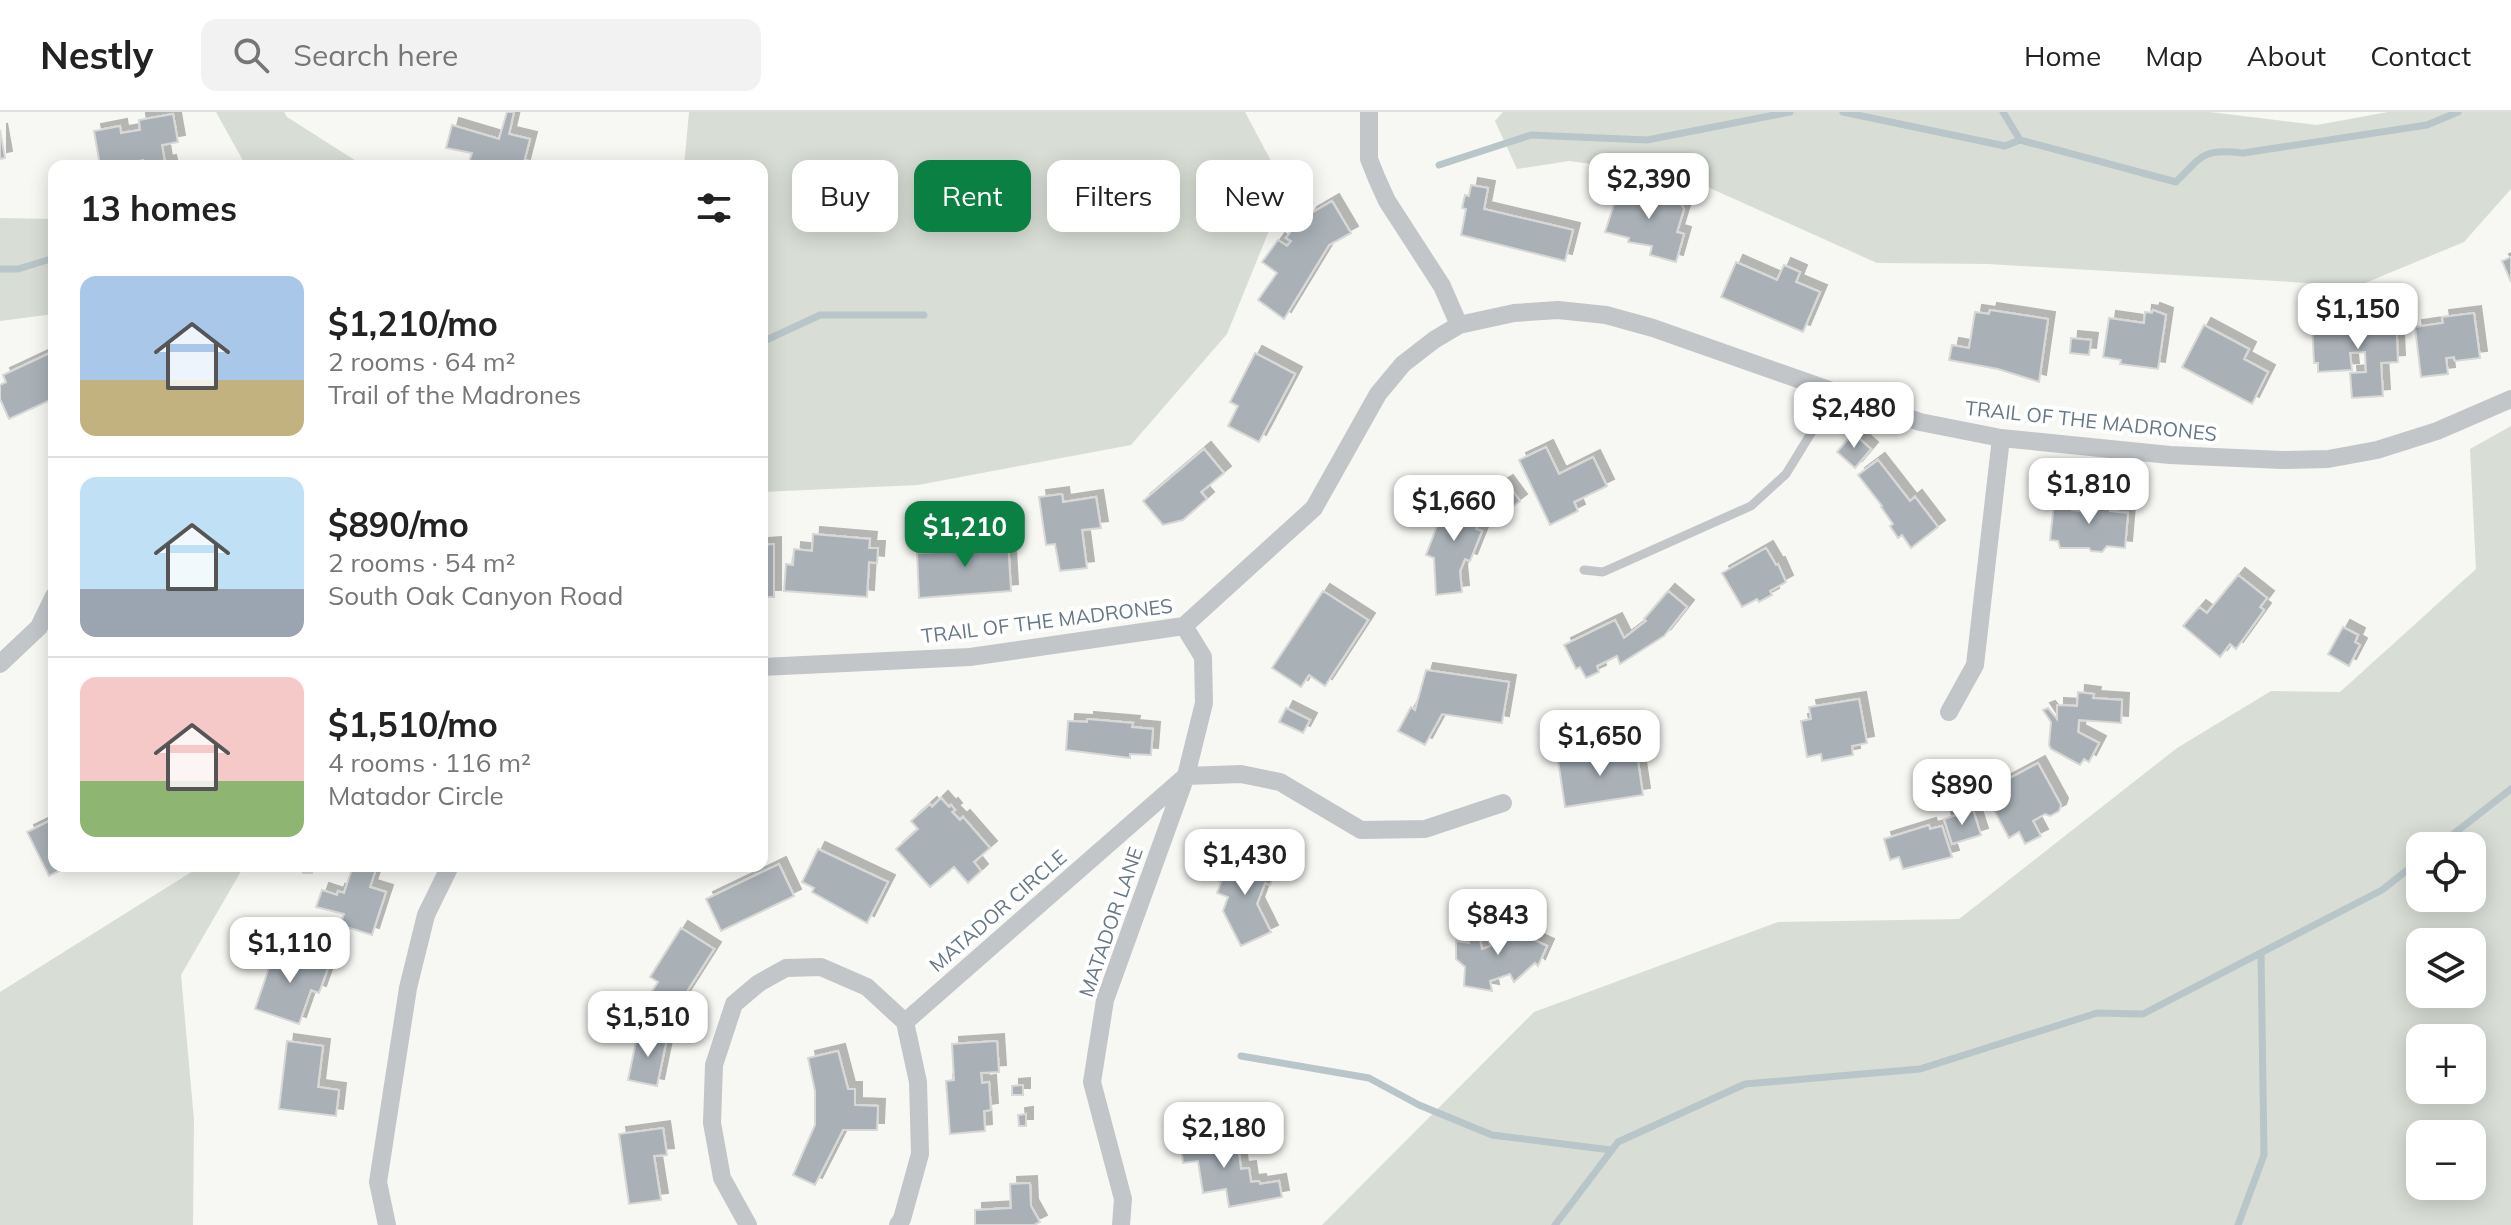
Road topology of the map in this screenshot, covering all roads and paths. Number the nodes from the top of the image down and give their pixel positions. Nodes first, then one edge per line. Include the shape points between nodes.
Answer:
1 (1369, 112) edge
2 (1459, 325) junction
3 (1835, 394) junction
4 (2511, 399) edge
5 (2001, 438) junction
6 (1584, 570) dead end
7 (48, 608) edge
8 (1184, 626) junction
9 (0, 664) edge
10 (768, 667) edge
11 (1949, 712) dead end
12 (1186, 776) junction
13 (1503, 803) dead end
14 (1121, 834) joint
15 (447, 872) edge
16 (905, 1022) junction
17 (387, 1225) edge
18 (748, 1225) edge
19 (898, 1225) edge
20 (1121, 1225) edge

1 - 2 street via 1369,159 1377,179 1442,286
2 - 3 street, TRAIL OF THE MADRONES via 1558,310 1606,315
2 - 8 street, TRAIL OF THE MADRONES via 1403,364 1378,394 1314,508
3 - 5 street, TRAIL OF THE MADRONES via 1920,422
3 - 6 lane via 1786,474 1751,506 1603,572
4 - 5 street, TRAIL OF THE MADRONES via 2437,431 2328,459 2170,455
5 - 11 street via 1975,665
7 - 9 street via 39,627
8 - 10 street, TRAIL OF THE MADRONES via 970,657
8 - 12 street, MATADOR LANE via 1203,657 1204,703
12 - 13 street via 1241,774 1280,782 1361,830 1425,829
12 - 14 street, MATADOR LANE
12 - 20 street, MATADOR LANE via 1105,1000 1092,1082 1123,1199
14 - 16 street, MATADOR CIRCLE
15 - 17 street via 426,915 408,988 378,1182
16 - 18 street via 867,987 821,967 786,968 734,1004 714,1065 712,1123 722,1178
16 - 19 street via 918,1082 920,1154

